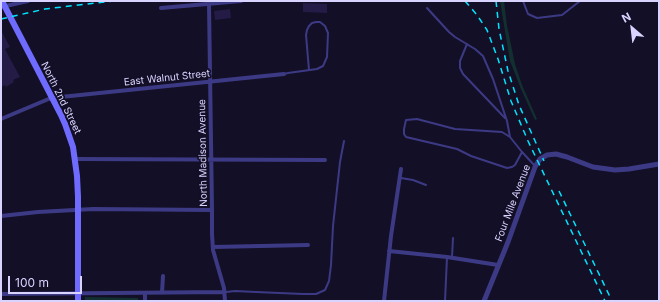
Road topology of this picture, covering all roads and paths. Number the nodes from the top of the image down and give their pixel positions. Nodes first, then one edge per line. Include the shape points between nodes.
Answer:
1 (28, 1) edge
2 (241, 1) edge
3 (523, 1) edge
4 (580, 1) edge
5 (15, 2) edge
6 (209, 4) junction
7 (2, 5) edge
8 (161, 8) dead end
9 (427, 8) dead end
10 (467, 44) junction
11 (309, 70) junction
12 (284, 74) joint
13 (210, 81) junction
14 (51, 98) junction
15 (1, 119) edge
16 (506, 119) junction
17 (510, 137) junction
18 (344, 141) dead end
19 (522, 152) junction
20 (75, 159) junction
21 (212, 159) junction
22 (326, 160) dead end
23 (659, 164) edge
24 (535, 167) junction
25 (401, 169) dead end
26 (400, 178) junction
27 (426, 185) dead end
28 (78, 210) junction
29 (212, 210) junction
30 (1, 216) edge
31 (453, 238) dead end
32 (308, 245) dead end
33 (213, 247) junction
34 (389, 251) junction
35 (447, 257) junction
36 (452, 258) junction
37 (498, 265) junction
38 (163, 276) dead end
39 (225, 292) junction
40 (78, 293) junction
41 (146, 293) junction
42 (162, 293) junction
43 (1, 294) edge
44 (78, 301) edge
45 (145, 301) edge
46 (225, 301) edge
47 (384, 301) edge
48 (445, 301) edge
49 (484, 301) edge

1 - 5 street
2 - 6 street
3 - 4 lane via 528,14 537,18 562,15
5 - 7 street
6 - 8 street
6 - 13 street, North Madison Avenue
7 - 14 main road, North 2nd Street
9 - 10 lane via 449,32
10 - 16 lane via 483,56 494,79
10 - 16 lane via 460,61 463,74
11 - 11 lane via 317,70 327,57 328,33 320,22 312,23 307,30
11 - 12 lane
12 - 13 street, East Walnut Street
13 - 14 street, East Walnut Street
13 - 21 street, North Madison Avenue
14 - 15 street, East Walnut Street
14 - 20 main road, North 2nd Street via 65,124
16 - 17 lane
17 - 19 lane
17 - 19 lane via 502,132 455,129 417,120 406,120 404,129 406,136 457,150 507,168 515,165
18 - 39 lane via 329,281 325,290 316,294
19 - 24 lane
20 - 21 street
20 - 28 main road, North 2nd Street
21 - 22 street
21 - 29 street, North Madison Avenue
23 - 24 street, Four Mile Avenue via 629,169 608,169 593,167 556,154 542,158
24 - 37 street, Four Mile Avenue
25 - 26 street
26 - 27 lane
26 - 34 street
28 - 29 street
28 - 30 street
28 - 40 main road, North 2nd Street
29 - 33 street, North Madison Avenue
31 - 36 lane
32 - 33 street
33 - 39 street, North Madison Avenue
34 - 35 street
34 - 47 street
35 - 36 street
35 - 48 lane
36 - 37 street
37 - 49 street, Four Mile Avenue
38 - 42 street
39 - 42 street
39 - 46 street, North Madison Avenue
40 - 41 street
40 - 43 street
40 - 44 main road, North 2nd Street
41 - 42 street
41 - 45 street

